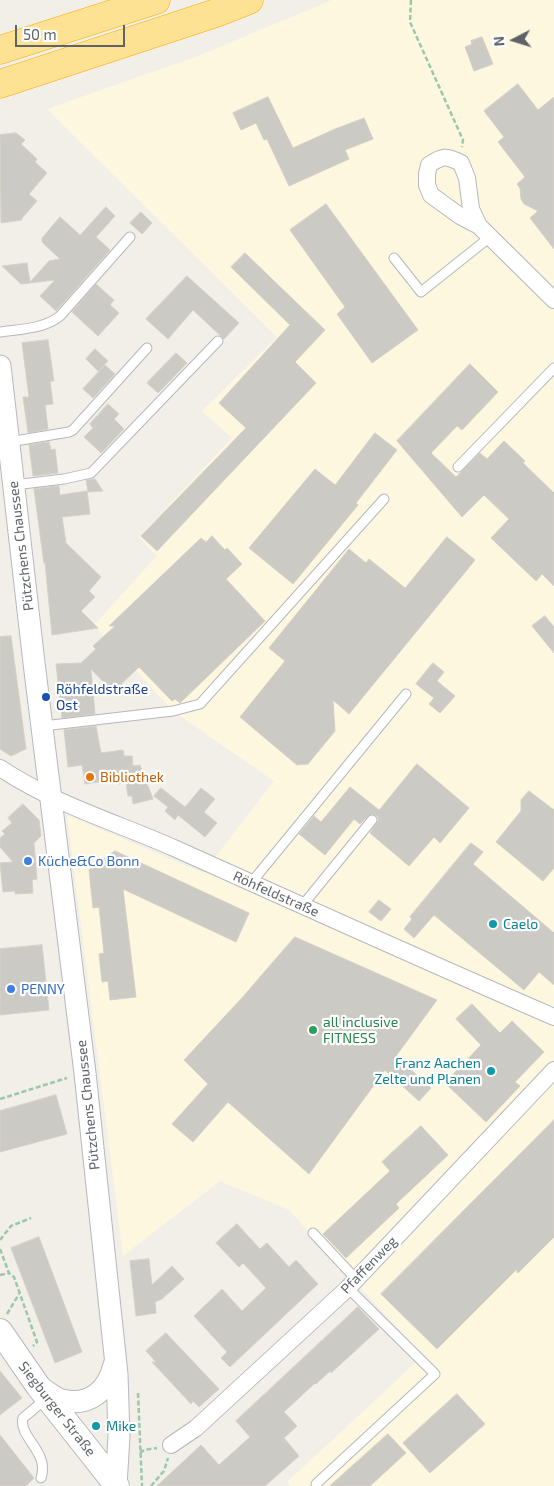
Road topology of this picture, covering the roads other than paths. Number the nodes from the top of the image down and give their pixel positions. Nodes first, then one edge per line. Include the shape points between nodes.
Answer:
1 (156, 0) edge
2 (249, 0) edge
3 (0, 50) edge
4 (0, 84) edge
5 (484, 232) junction
6 (130, 238) dead end
7 (394, 258) dead end
8 (554, 300) edge
9 (0, 332) edge
10 (218, 342) dead end
11 (147, 348) dead end
12 (0, 366) edge
13 (554, 368) edge
14 (3, 408) edge
15 (9, 442) junction
16 (458, 467) dead end
17 (14, 485) junction
18 (384, 499) dead end
19 (406, 694) dead end
20 (43, 726) junction
21 (0, 768) edge
22 (52, 798) junction
23 (372, 820) dead end
24 (251, 883) junction
25 (302, 906) junction
26 (554, 1017) edge
27 (554, 1070) edge
28 (313, 1233) dead end
29 (352, 1283) junction
30 (2, 1325) edge
31 (115, 1362) junction
32 (43, 1392) junction
33 (171, 1445) road end
34 (41, 1478) dead end
35 (316, 1484) dead end
36 (116, 1486) edge

1 - 3 highway
2 - 4 highway
5 - 5 street via 471,209 467,178 461,163 440,157 429,165 427,185 431,195
5 - 7 lane via 421,292
5 - 8 street
6 - 9 lane via 52,323
10 - 17 lane via 91,473
11 - 15 lane via 73,430
12 - 14 street, Pützchens Chaussee
13 - 16 lane
14 - 15 street, Pützchens Chaussee
15 - 17 street, Pützchens Chaussee
17 - 20 street, Pützchens Chaussee
18 - 20 lane via 200,704 174,711
19 - 24 lane
20 - 22 street, Pützchens Chaussee
21 - 22 street, Röhfeldstraße
22 - 24 street, Röhfeldstraße
22 - 31 street, Pützchens Chaussee via 86,1073
23 - 25 lane
24 - 25 street, Röhfeldstraße
25 - 26 street, Röhfeldstraße
27 - 29 street, Pfaffenweg
28 - 29 lane
29 - 33 street, Pfaffenweg via 196,1428
29 - 35 lane via 435,1374
30 - 32 main road, Siegburger Straße via 18,1359
31 - 32 street via 109,1382 100,1392 81,1402 61,1400
31 - 36 street, Pützchens Chaussee via 119,1436
32 - 34 lane via 22,1423 40,1454
32 - 36 main road, Siegburger Straße

